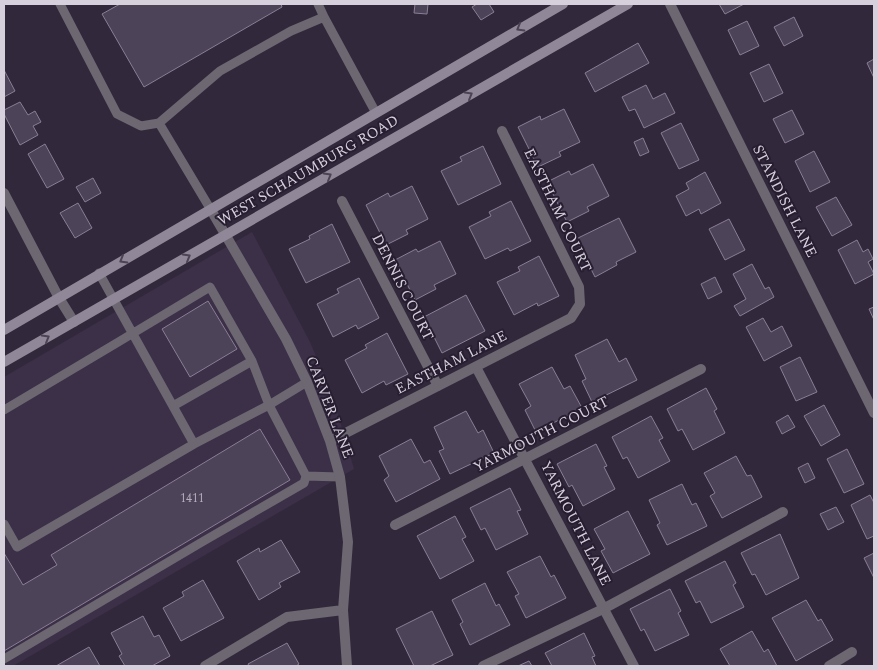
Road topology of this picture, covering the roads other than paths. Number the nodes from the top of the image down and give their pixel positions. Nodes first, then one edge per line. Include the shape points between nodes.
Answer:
1 (61, 4) edge
2 (318, 4) edge
3 (562, 4) edge
4 (628, 4) edge
5 (670, 4) edge
6 (324, 17) junction
7 (376, 114) junction
8 (159, 123) junction
9 (502, 131) dead end
10 (4, 193) edge
11 (342, 201) dead end
12 (211, 210) junction
13 (226, 235) junction
14 (99, 273) junction
15 (59, 298) junction
16 (114, 299) junction
17 (580, 304) joint
18 (74, 322) junction
19 (4, 330) edge
20 (132, 334) junction
21 (252, 361) junction
22 (4, 362) edge
23 (476, 367) junction
24 (700, 369) dead end
25 (307, 382) junction
26 (438, 386) junction
27 (269, 405) junction
28 (173, 406) junction
29 (4, 410) edge
30 (874, 412) edge
31 (330, 441) junction
32 (194, 444) junction
33 (526, 459) junction
34 (306, 476) junction
35 (340, 477) junction
36 (783, 512) dead end
37 (4, 524) edge
38 (395, 525) dead end
39 (603, 609) junction
40 (343, 610) junction
41 (852, 652) dead end
42 (4, 658) edge
43 (205, 666) edge
44 (347, 666) edge
45 (484, 666) edge
46 (634, 666) edge
47 (830, 666) edge

1 - 8 lane via 117,114 141,126
2 - 6 lane
3 -> 7 main road, WEST SCHAUMBURG ROAD
13 -> 4 main road, WEST SCHAUMBURG ROAD
5 - 30 street, STANDISH LANE
6 - 7 lane
6 - 8 lane via 291,31 220,71
7 - 12 main road, WEST SCHAUMBURG ROAD
8 - 12 lane
9 - 17 street, EASTHAM COURT via 579,288
10 - 15 street
11 - 26 street, DENNIS COURT
12 - 13 street, CARVER LANE
12 -> 14 main road, WEST SCHAUMBURG ROAD
16 -> 13 main road, WEST SCHAUMBURG ROAD
13 - 25 street, CARVER LANE
14 - 15 main road, WEST SCHAUMBURG ROAD
14 - 16 lane
15 - 18 street
15 - 19 main road, WEST SCHAUMBURG ROAD
16 - 18 main road, WEST SCHAUMBURG ROAD
16 - 20 lane
17 - 23 street, EASTHAM LANE via 571,318
22 -> 18 main road, WEST SCHAUMBURG ROAD
20 - 21 lane via 210,287
20 - 28 lane
20 - 29 lane
21 - 27 lane
21 - 28 lane
23 - 26 street, EASTHAM LANE
23 - 33 street, YARMOUTH LANE
24 - 33 street, YARMOUTH COURT
25 - 27 lane
25 - 31 street, CARVER LANE
26 - 31 street, EASTHAM LANE
27 - 32 lane
27 - 34 lane
28 - 32 lane
31 - 35 street, CARVER LANE
32 - 37 lane via 17,547
33 - 38 street, YARMOUTH COURT
33 - 39 street, YARMOUTH LANE
34 - 35 lane
34 - 42 lane via 304,483
35 - 40 street, CARVER LANE via 348,542
36 - 39 street
39 - 45 street
39 - 46 street, YARMOUTH LANE
40 - 43 street via 287,617
40 - 44 street, CARVER LANE
41 - 47 street

